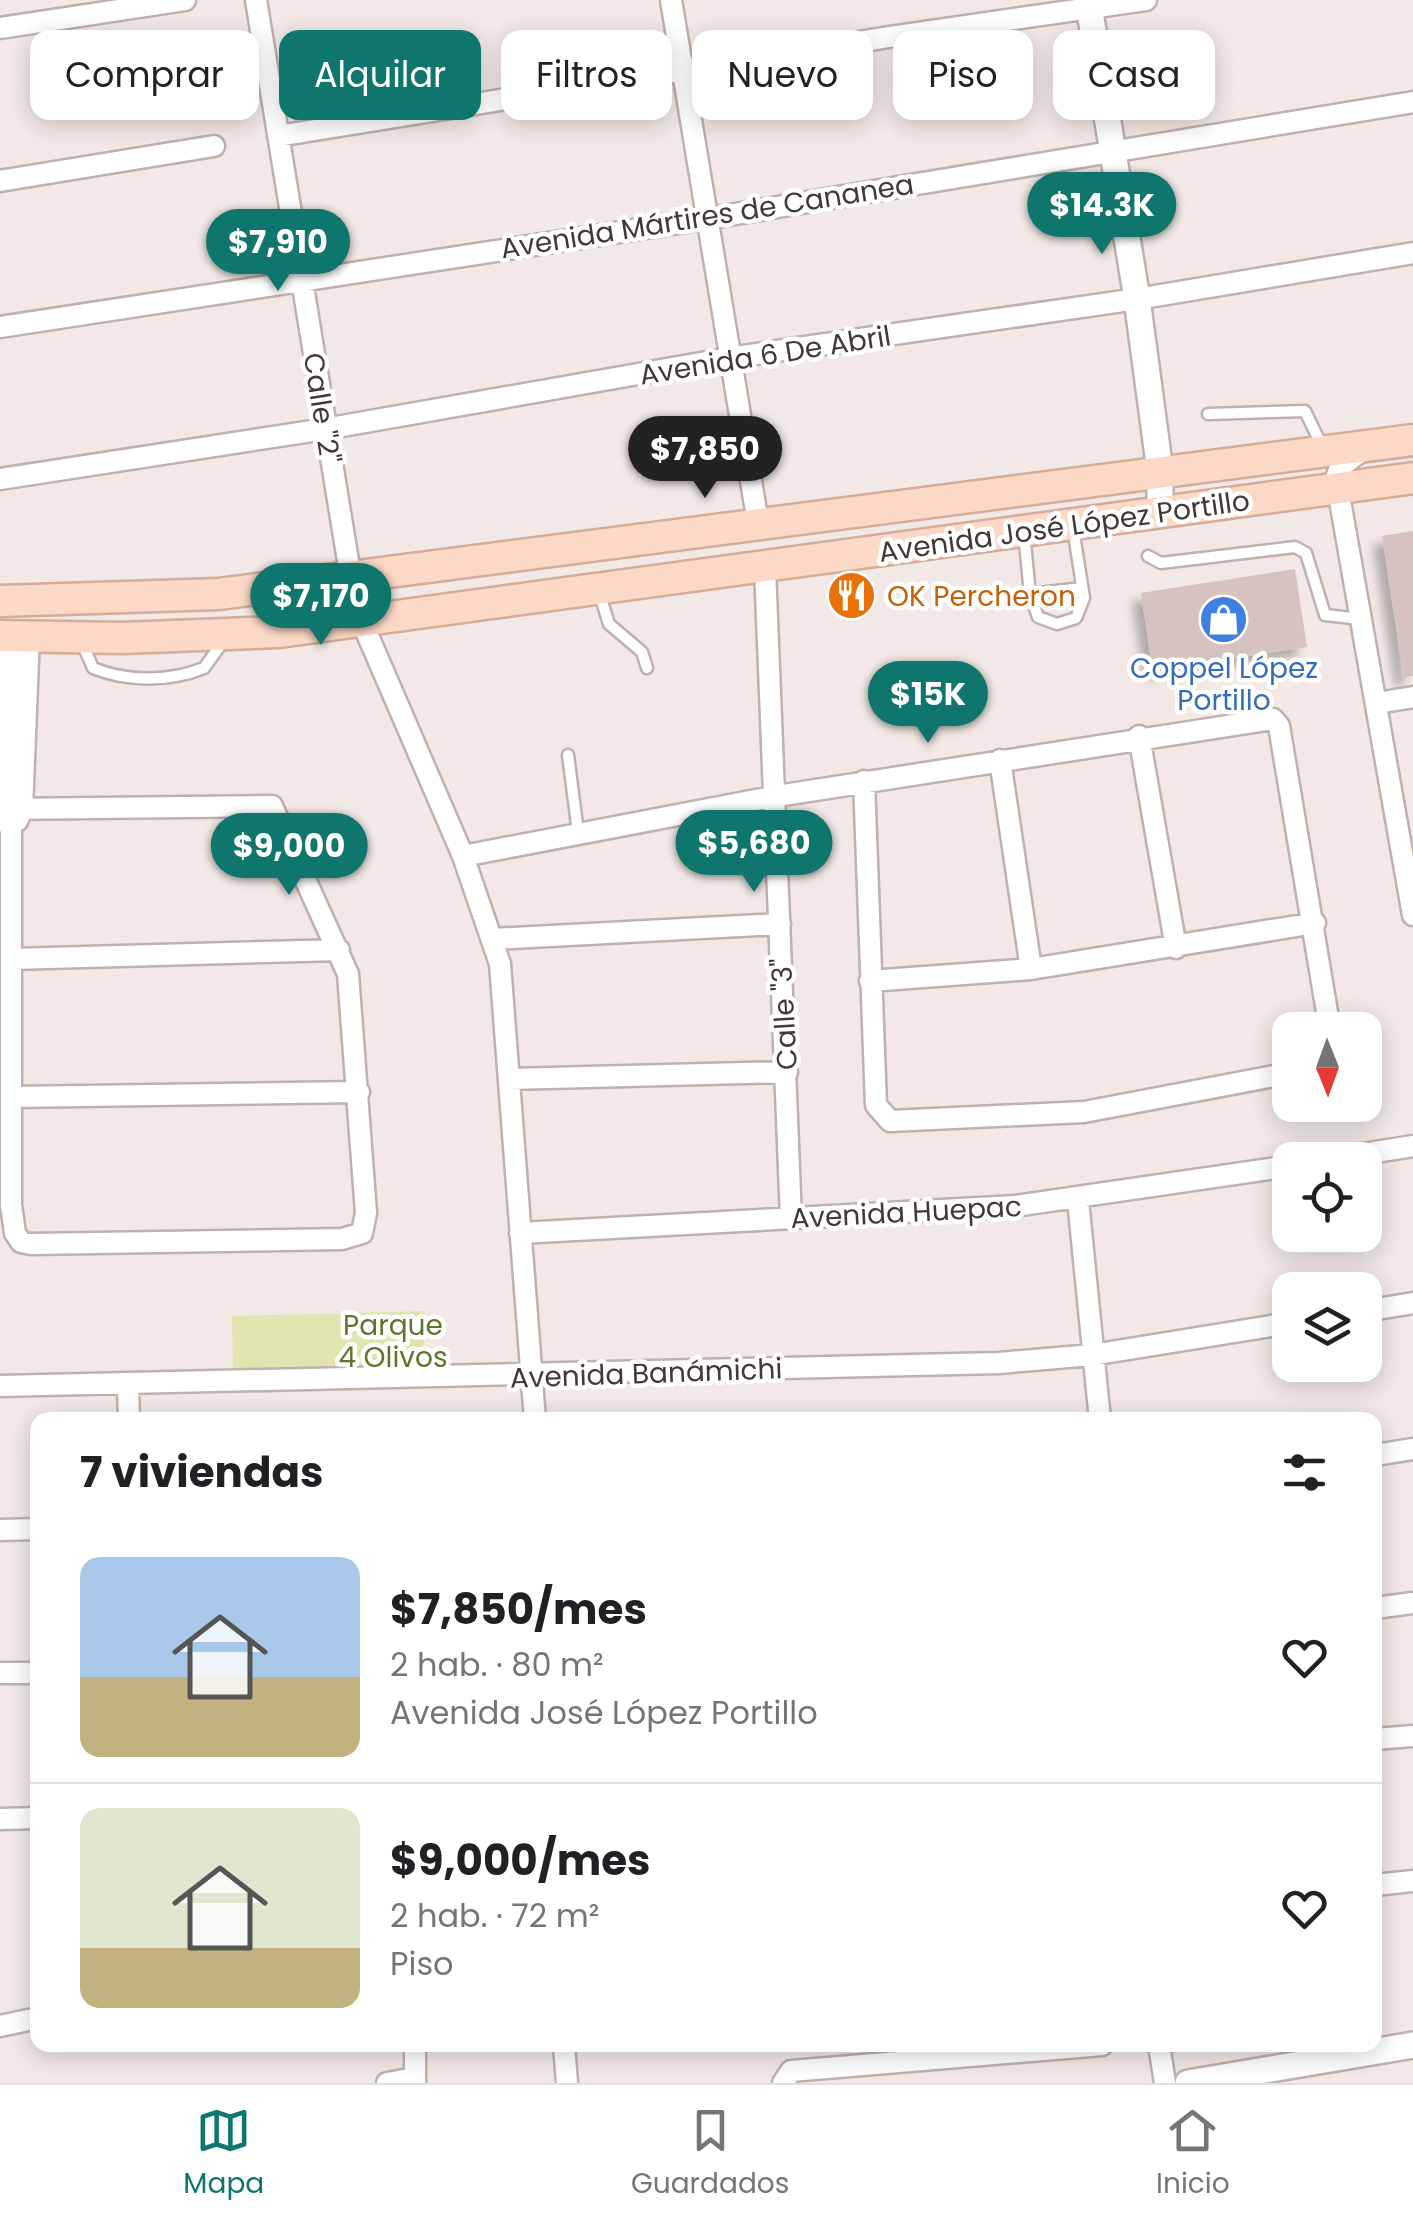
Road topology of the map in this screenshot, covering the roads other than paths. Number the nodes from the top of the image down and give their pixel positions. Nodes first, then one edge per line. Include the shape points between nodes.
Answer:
1 (185, 0) edge
2 (256, 0) edge
3 (671, 0) edge
4 (1146, 0) edge
5 (1089, 4) edge
6 (0, 28) edge
7 (683, 70) junction
8 (1413, 102) edge
9 (278, 136) junction
10 (214, 146) dead end
11 (1114, 152) junction
12 (0, 181) edge
13 (705, 219) junction
14 (1413, 253) edge
15 (302, 281) junction
16 (1137, 299) junction
17 (0, 328) edge
18 (729, 358) junction
19 (1208, 414) dead end
20 (325, 430) junction
21 (1413, 440) edge
22 (1369, 446) junction
23 (1324, 452) junction
24 (1160, 470) junction
25 (1413, 478) edge
26 (0, 479) edge
27 (1338, 488) junction
28 (1160, 512) junction
29 (758, 523) junction
30 (1073, 526) junction
31 (1024, 532) junction
32 (1148, 556) dead end
33 (522, 558) junction
34 (765, 568) junction
35 (352, 579) junction
36 (1082, 588) junction
37 (599, 590) junction
38 (1030, 594) junction
39 (0, 600) edge
40 (1362, 620) junction
41 (362, 622) junction
42 (229, 633) junction
43 (13, 636) edge
44 (80, 638) junction
45 (647, 668) dead end
46 (1413, 698) edge
47 (1377, 703) junction
48 (3, 716) edge
49 (1139, 736) junction
50 (568, 755) dead end
51 (1000, 760) junction
52 (864, 782) junction
53 (777, 796) junction
54 (13, 810) junction
55 (578, 832) junction
56 (1408, 853) edge
57 (463, 856) junction
58 (1413, 915) edge
59 (780, 924) junction
60 (1315, 924) junction
61 (492, 939) junction
62 (1176, 948) junction
63 (339, 950) junction
64 (12, 959) junction
65 (1031, 969) junction
66 (870, 981) junction
67 (1327, 1012) edge
68 (787, 1072) junction
69 (1272, 1075) edge
70 (508, 1079) junction
71 (359, 1092) junction
72 (13, 1097) junction
73 (1413, 1146) edge
74 (1382, 1151) edge
75 (1272, 1169) edge
76 (1078, 1200) junction
77 (791, 1219) junction
78 (520, 1234) junction
79 (1413, 1303) edge
80 (1382, 1308) edge
81 (1272, 1326) edge
82 (1092, 1355) junction
83 (533, 1376) junction
84 (128, 1384) junction
85 (0, 1386) edge
86 (129, 1412) edge
87 (535, 1412) edge
88 (1099, 1412) edge
89 (1413, 1449) edge
90 (1382, 1454) edge
91 (0, 1530) edge
92 (30, 1530) edge
93 (1413, 1603) edge
94 (1382, 1607) edge
95 (30, 1673) edge
96 (0, 1674) edge
97 (1413, 1736) edge
98 (1382, 1739) edge
99 (30, 1818) edge
100 (0, 1820) edge
101 (1413, 1882) edge
102 (1382, 1884) edge
103 (30, 2020) edge
104 (0, 2026) edge
105 (1413, 2045) edge
106 (1382, 2050) edge
107 (415, 2052) edge
108 (565, 2052) edge
109 (1018, 2052) edge
110 (1161, 2052) edge
111 (1372, 2052) edge
112 (415, 2081) edge
113 (387, 2083) edge
114 (567, 2083) edge
115 (784, 2083) edge
116 (1165, 2083) edge
117 (1188, 2083) edge

1 - 6 street
2 - 9 street, Calle "2"
3 - 7 street
4 - 5 street
5 - 7 street
5 - 11 street
7 - 9 street
7 - 13 street
8 - 11 street, Avenida Mártires de Cananea
9 - 15 street, Calle "2"
10 - 12 street
11 - 13 street, Avenida Mártires de Cananea
11 - 16 street
13 - 15 street, Avenida Mártires de Cananea
13 - 18 street
14 - 16 street, Avenida 6 De Abril
15 - 17 street, Avenida Mártires de Cananea
15 - 20 street, Calle "2"
16 - 18 street, Avenida 6 De Abril
16 - 24 street
18 - 20 street, Avenida 6 De Abril
18 - 29 street
19 - 23 lane via 1305,411
20 - 26 street, Avenida 6 De Abril
20 - 35 street, Calle "2"
21 - 22 main road, Avenida José López Portillo
22 - 23 main road, Avenida José López Portillo
22 - 27 street via 1340,468
23 - 24 main road, Avenida José López Portillo
24 - 28 street
24 - 29 main road, Avenida José López Portillo
25 - 27 main road, Avenida José López Portillo
27 - 28 main road, Avenida José López Portillo
27 - 40 street
28 - 30 main road, Avenida José López Portillo
29 - 33 main road, Avenida José López Portillo
30 - 31 main road, Avenida José López Portillo
30 - 36 lane
31 - 34 main road, Avenida José López Portillo
31 - 38 lane
32 - 40 lane via 1161,562 1295,547 1306,553 1324,615
33 - 35 main road, Avenida José López Portillo
33 - 41 main road via 380,589 368,599
34 - 37 main road, Avenida José López Portillo
34 - 53 street, Calle "3"
35 - 39 main road, Avenida José López Portillo via 219,594
35 - 42 main road via 335,606 317,618
36 - 38 lane
36 - 38 lane via 1076,618 1057,624 1038,617
37 - 41 main road, Avenida José López Portillo
37 - 45 lane via 609,624 642,652
40 - 47 street
41 - 42 main road, Avenida José López Portillo
41 - 57 street
42 - 44 main road, Avenida José López Portillo
42 - 44 lane via 204,668 152,679 92,668
43 - 44 main road, Avenida José López Portillo
43 - 48 street
43 - 54 street
46 - 47 street
47 - 56 street
48 - 54 street
49 - 51 street
49 - 60 street via 1262,717 1279,726
49 - 62 street
50 - 55 lane
51 - 52 street
51 - 65 street
52 - 53 street
52 - 66 street
53 - 55 street
53 - 59 street, Calle "3"
54 - 63 street via 272,806
54 - 64 street
55 - 57 street
56 - 58 street
57 - 61 street
59 - 61 street
59 - 68 street, Calle "3"
60 - 62 street
60 - 67 street
61 - 70 street via 504,991
62 - 65 street
63 - 64 street
63 - 71 street via 351,990
64 - 72 street
65 - 66 street
66 - 69 street via 876,1105 890,1120 1084,1112
68 - 70 street
68 - 77 street, Calle "3"
70 - 78 street
71 - 72 street
71 - 72 street via 366,1223 362,1233 342,1239 21,1242 11,1205
73 - 74 street
75 - 76 street, Avenida Huepac
76 - 77 street, Avenida Huepac
76 - 82 street
77 - 78 street, Avenida Huepac
78 - 83 street
79 - 80 street
81 - 82 street, Avenida Banámichi
82 - 83 street, Avenida Banámichi
82 - 88 street
83 - 84 street, Avenida Banámichi
83 - 87 street
84 - 85 street, Avenida Banámichi
84 - 86 street
89 - 90 street
91 - 92 street
93 - 94 street
95 - 96 street
97 - 98 street
99 - 100 street
101 - 102 street
103 - 104 street
105 - 106 street
107 - 112 street
108 - 114 street
109 - 115 street via 791,2071
110 - 116 street
111 - 117 street
112 - 113 street

